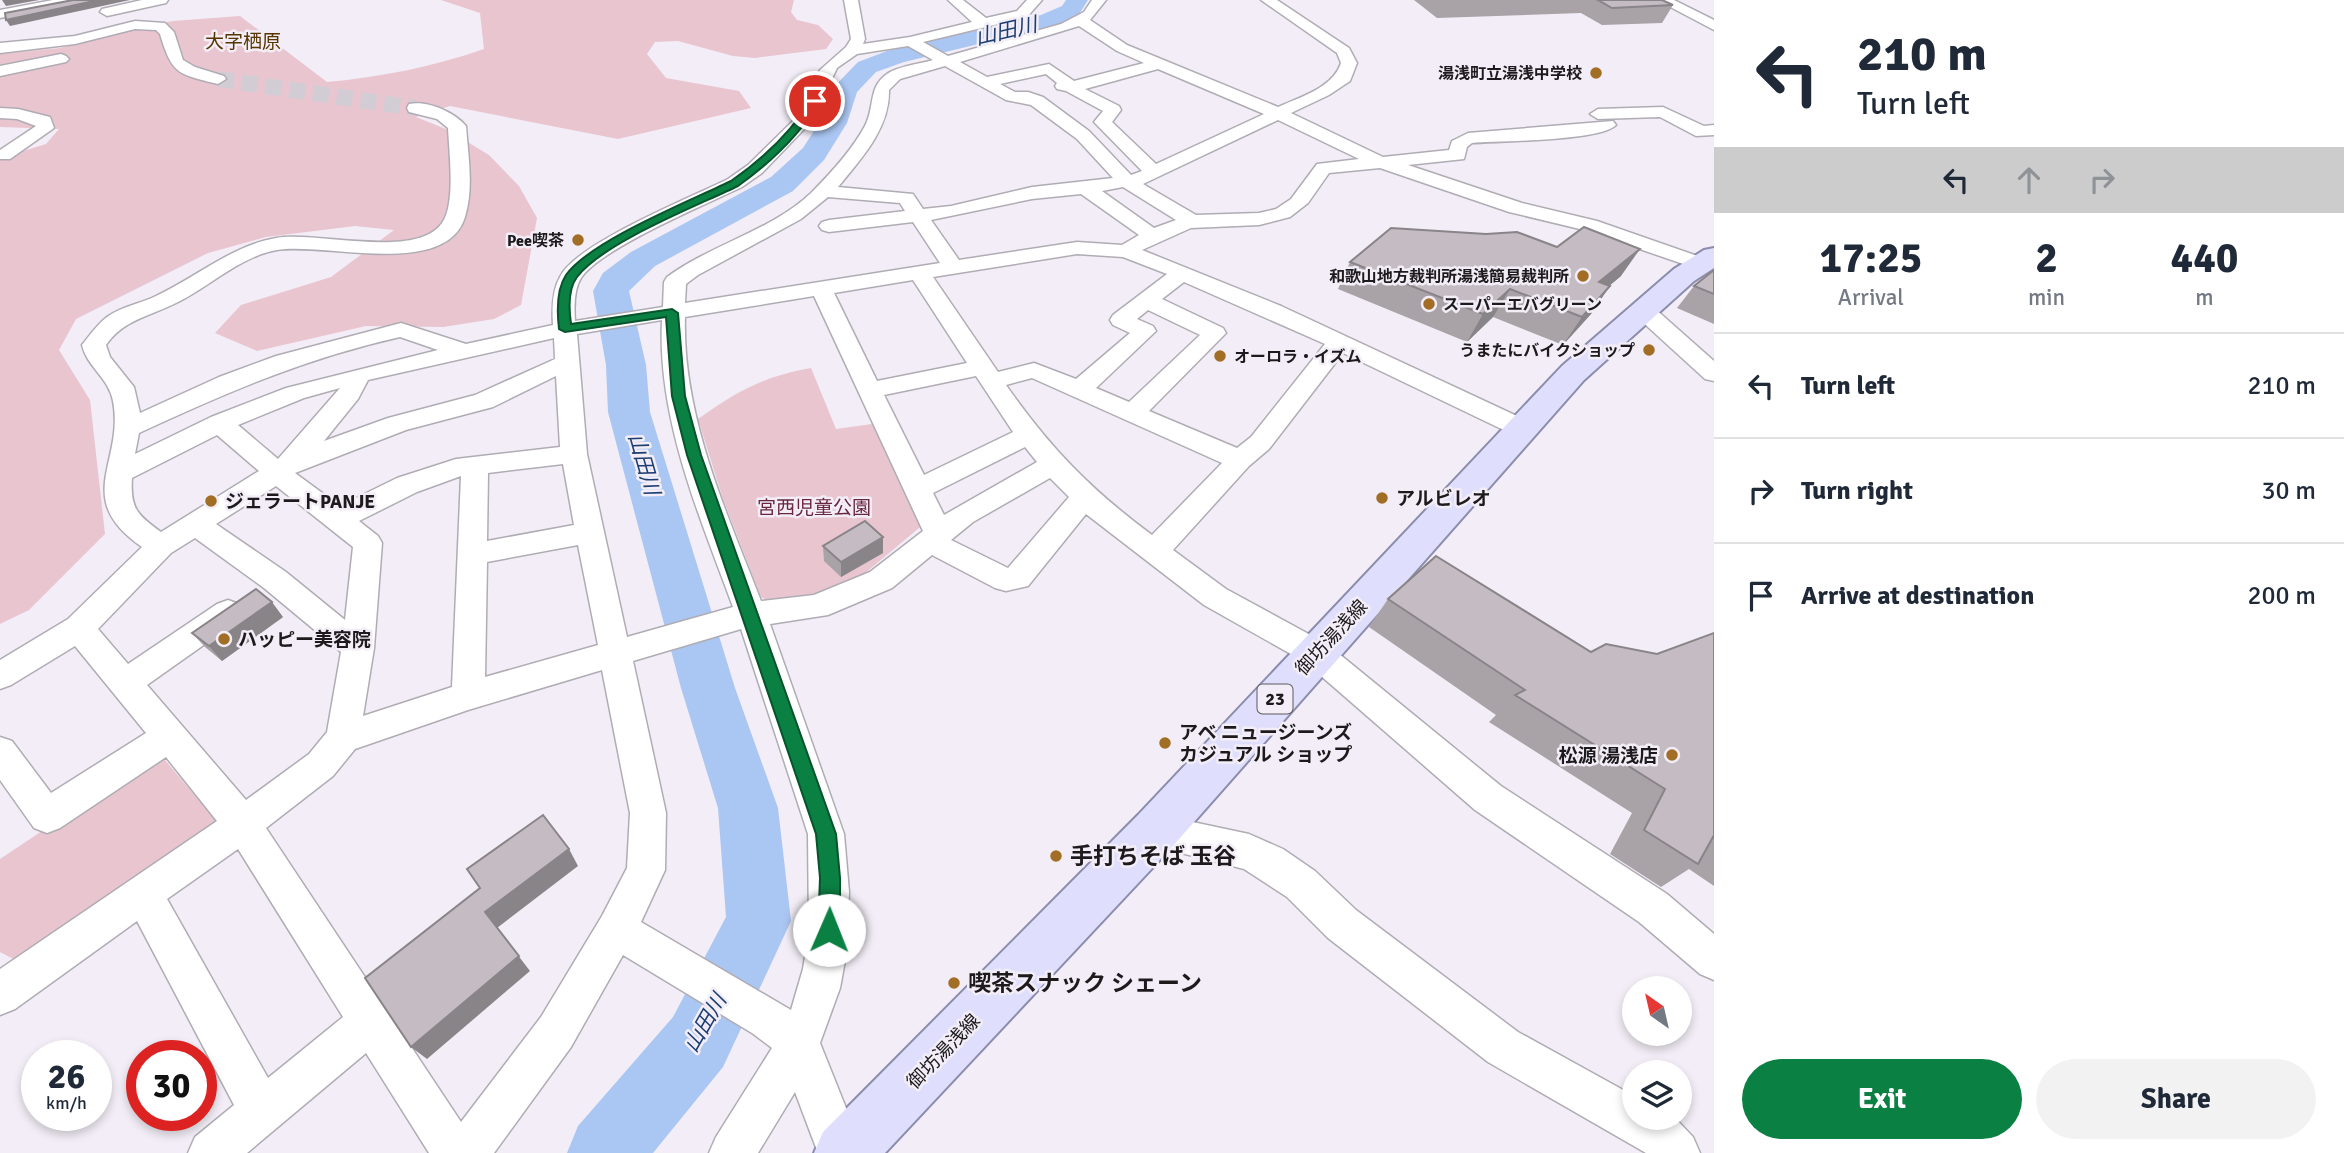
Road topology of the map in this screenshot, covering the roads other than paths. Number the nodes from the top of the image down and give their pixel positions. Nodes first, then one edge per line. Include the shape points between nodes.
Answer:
1 (75, 0) edge
2 (161, 0) edge
3 (851, 0) edge
4 (955, 0) edge
5 (1035, 0) edge
6 (1099, 0) edge
7 (1268, 0) edge
8 (1664, 0) edge
9 (88, 16) dead end
10 (1082, 21) junction
11 (984, 24) junction
12 (3, 25) edge
13 (160, 26) junction
14 (1714, 26) edge
15 (912, 42) junction
16 (0, 48) edge
17 (852, 50) junction
18 (944, 60) junction
19 (1158, 64) junction
20 (0, 71) edge
21 (218, 79) tunnel mouth
22 (985, 82) junction
23 (1071, 86) junction
24 (1018, 97) junction
25 (415, 108) tunnel mouth
26 (0, 113) edge
27 (1277, 113) junction
28 (1103, 122) junction
29 (1073, 127) junction
30 (1714, 130) edge
31 (4, 155) dead end
32 (1380, 162) junction
33 (1154, 172) junction
34 (1127, 182) junction
35 (1085, 188) junction
36 (823, 191) junction
37 (921, 217) junction
38 (1194, 222) junction
39 (830, 226) dead end
40 (1153, 236) junction
41 (1126, 251) junction
42 (1708, 260) edge
43 (953, 267) junction
44 (919, 273) junction
45 (1182, 273) junction
46 (822, 290) junction
47 (1146, 300) junction
48 (1645, 312) junction
49 (665, 314) junction
50 (576, 327) junction
51 (1338, 343) junction
52 (1714, 344) edge
53 (1682, 345) junction
54 (464, 351) junction
55 (567, 362) junction
56 (986, 374) junction
57 (1714, 374) edge
58 (359, 375) junction
59 (869, 390) junction
60 (1079, 390) junction
61 (1132, 413) junction
62 (220, 423) junction
63 (126, 429) junction
64 (1523, 429) junction
65 (1029, 435) junction
66 (574, 454) junction
67 (1240, 460) junction
68 (475, 465) junction
69 (1053, 465) junction
70 (285, 467) junction
71 (121, 472) junction
72 (916, 490) junction
73 (1085, 496) junction
74 (338, 519) junction
75 (194, 523) junction
76 (590, 532) junction
77 (935, 539) junction
78 (161, 546) junction
79 (1155, 550) junction
80 (473, 554) junction
81 (275, 580) junction
82 (744, 617) junction
83 (79, 628) junction
84 (358, 648) junction
85 (625, 651) junction
86 (1316, 653) junction
87 (0, 676) edge
88 (125, 683) junction
89 (468, 696) junction
90 (169, 736) junction
91 (342, 738) junction
92 (0, 752) edge
93 (243, 824) junction
94 (1155, 831) junction
95 (143, 894) junction
96 (616, 930) junction
97 (1714, 960) edge
98 (0, 994) edge
99 (370, 1022) junction
100 (783, 1030) junction
101 (262, 1111) junction
102 (211, 1153) edge
103 (455, 1153) edge
104 (466, 1153) edge
105 (733, 1153) edge
106 (843, 1153) edge
107 (1677, 1153) edge

1 - 12 street
2 - 9 street
3 - 17 street via 858,39
4 - 11 street
5 - 11 street via 1022,14
6 - 10 street
7 - 27 street via 1344,51 1349,63 1343,78 1333,85
8 - 14 street
10 - 18 street
10 - 19 street via 1122,48
11 - 15 street
13 - 16 street via 135,25 75,40
13 - 20 street via 65,58
13 - 21 street via 167,32 176,62
15 - 17 street
15 - 18 street
17 - 50 street via 832,65 806,117 755,169 710,197 598,251 570,277 563,306
18 - 22 street
18 - 36 street via 901,73 883,84 876,126
19 - 23 street
19 - 27 street
22 - 23 street via 1049,69
22 - 24 street
23 - 24 street via 1057,85
23 - 28 street via 1113,110
24 - 29 street via 1033,99
25 - 63 street via 443,115 457,126 457,203 451,227 437,239 401,248 295,242 265,247 111,324 94,345 95,354 122,386
26 - 31 street via 44,121 45,128
27 - 32 street
27 - 33 street
28 - 29 street
28 - 33 street
29 - 34 street
30 - 32 street via 1702,132 1663,112 1603,119 1592,130 1468,138 1458,145 1458,155
32 - 38 street via 1323,168 1294,206 1282,213
32 - 42 street via 1516,208
33 - 34 street
34 - 35 street
34 - 38 street
35 - 37 street via 1032,193
35 - 40 street
36 - 37 street via 902,196
36 - 49 street via 789,218 696,265 675,282
37 - 39 street
37 - 43 street
38 - 40 street
40 - 41 street
41 - 43 street via 1077,248
41 - 45 street
42 - 48 main road, 御坊湯浅線 / 23 via 1684,275
43 - 44 street
44 - 46 street
44 - 56 street
45 - 47 street
45 - 51 street
46 - 49 street
46 - 59 street
47 - 60 street via 1121,320 1145,331
47 - 61 street via 1215,333
48 - 53 street
48 - 64 main road, 御坊湯浅線 / 23 via 1573,373
49 - 50 street
49 - 82 street via 678,396
50 - 54 street
50 - 55 street
51 - 64 street
51 - 67 street via 1275,425
52 - 53 street
53 - 57 street
54 - 58 street
54 - 63 street via 401,330 378,334 228,382
55 - 66 street
55 - 70 street via 484,401 397,424
56 - 59 street
56 - 60 street via 1034,370
56 - 65 street
58 - 62 street via 295,393
58 - 70 street via 349,394
59 - 72 street
60 - 61 street
61 - 67 street
62 - 70 street
62 - 71 street
63 - 71 street
64 - 86 main road, 御坊湯浅線 / 23
65 - 69 street
65 - 72 street
66 - 68 street
66 - 76 street
67 - 79 street
68 - 74 street via 407,485
68 - 80 street
69 - 73 street
69 - 77 street via 963,515
70 - 74 street
70 - 75 street
71 - 78 street via 120,509
72 - 77 street
73 - 77 street via 1017,579 1006,580
73 - 79 street
74 - 84 street via 368,542
75 - 78 street
75 - 81 street
76 - 80 street
76 - 85 street
77 - 82 street via 881,580 817,607
78 - 83 street
79 - 86 street via 1215,597
80 - 89 street
81 - 84 street
81 - 88 street
82 - 85 street
82 - 100 street via 826,834 829,930 819,988
83 - 87 street
83 - 88 street
84 - 91 street
85 - 89 street
85 - 96 street via 648,813 646,870
86 - 94 main road, 御坊湯浅線 / 23
86 - 97 street via 1488,798 1653,908
88 - 90 street
89 - 91 street
90 - 92 street via 47,817
90 - 93 street
91 - 93 street via 321,765
93 - 95 street
93 - 99 street
94 - 106 main road, 御坊湯浅線 / 23
94 - 107 street via 1249,852 1270,862 1301,884 1342,924 1503,1047 1660,1134
95 - 98 street
95 - 101 street
96 - 100 street
96 - 104 street via 556,1032
99 - 101 street
99 - 103 street
100 - 105 street
100 - 106 street
101 - 102 street

